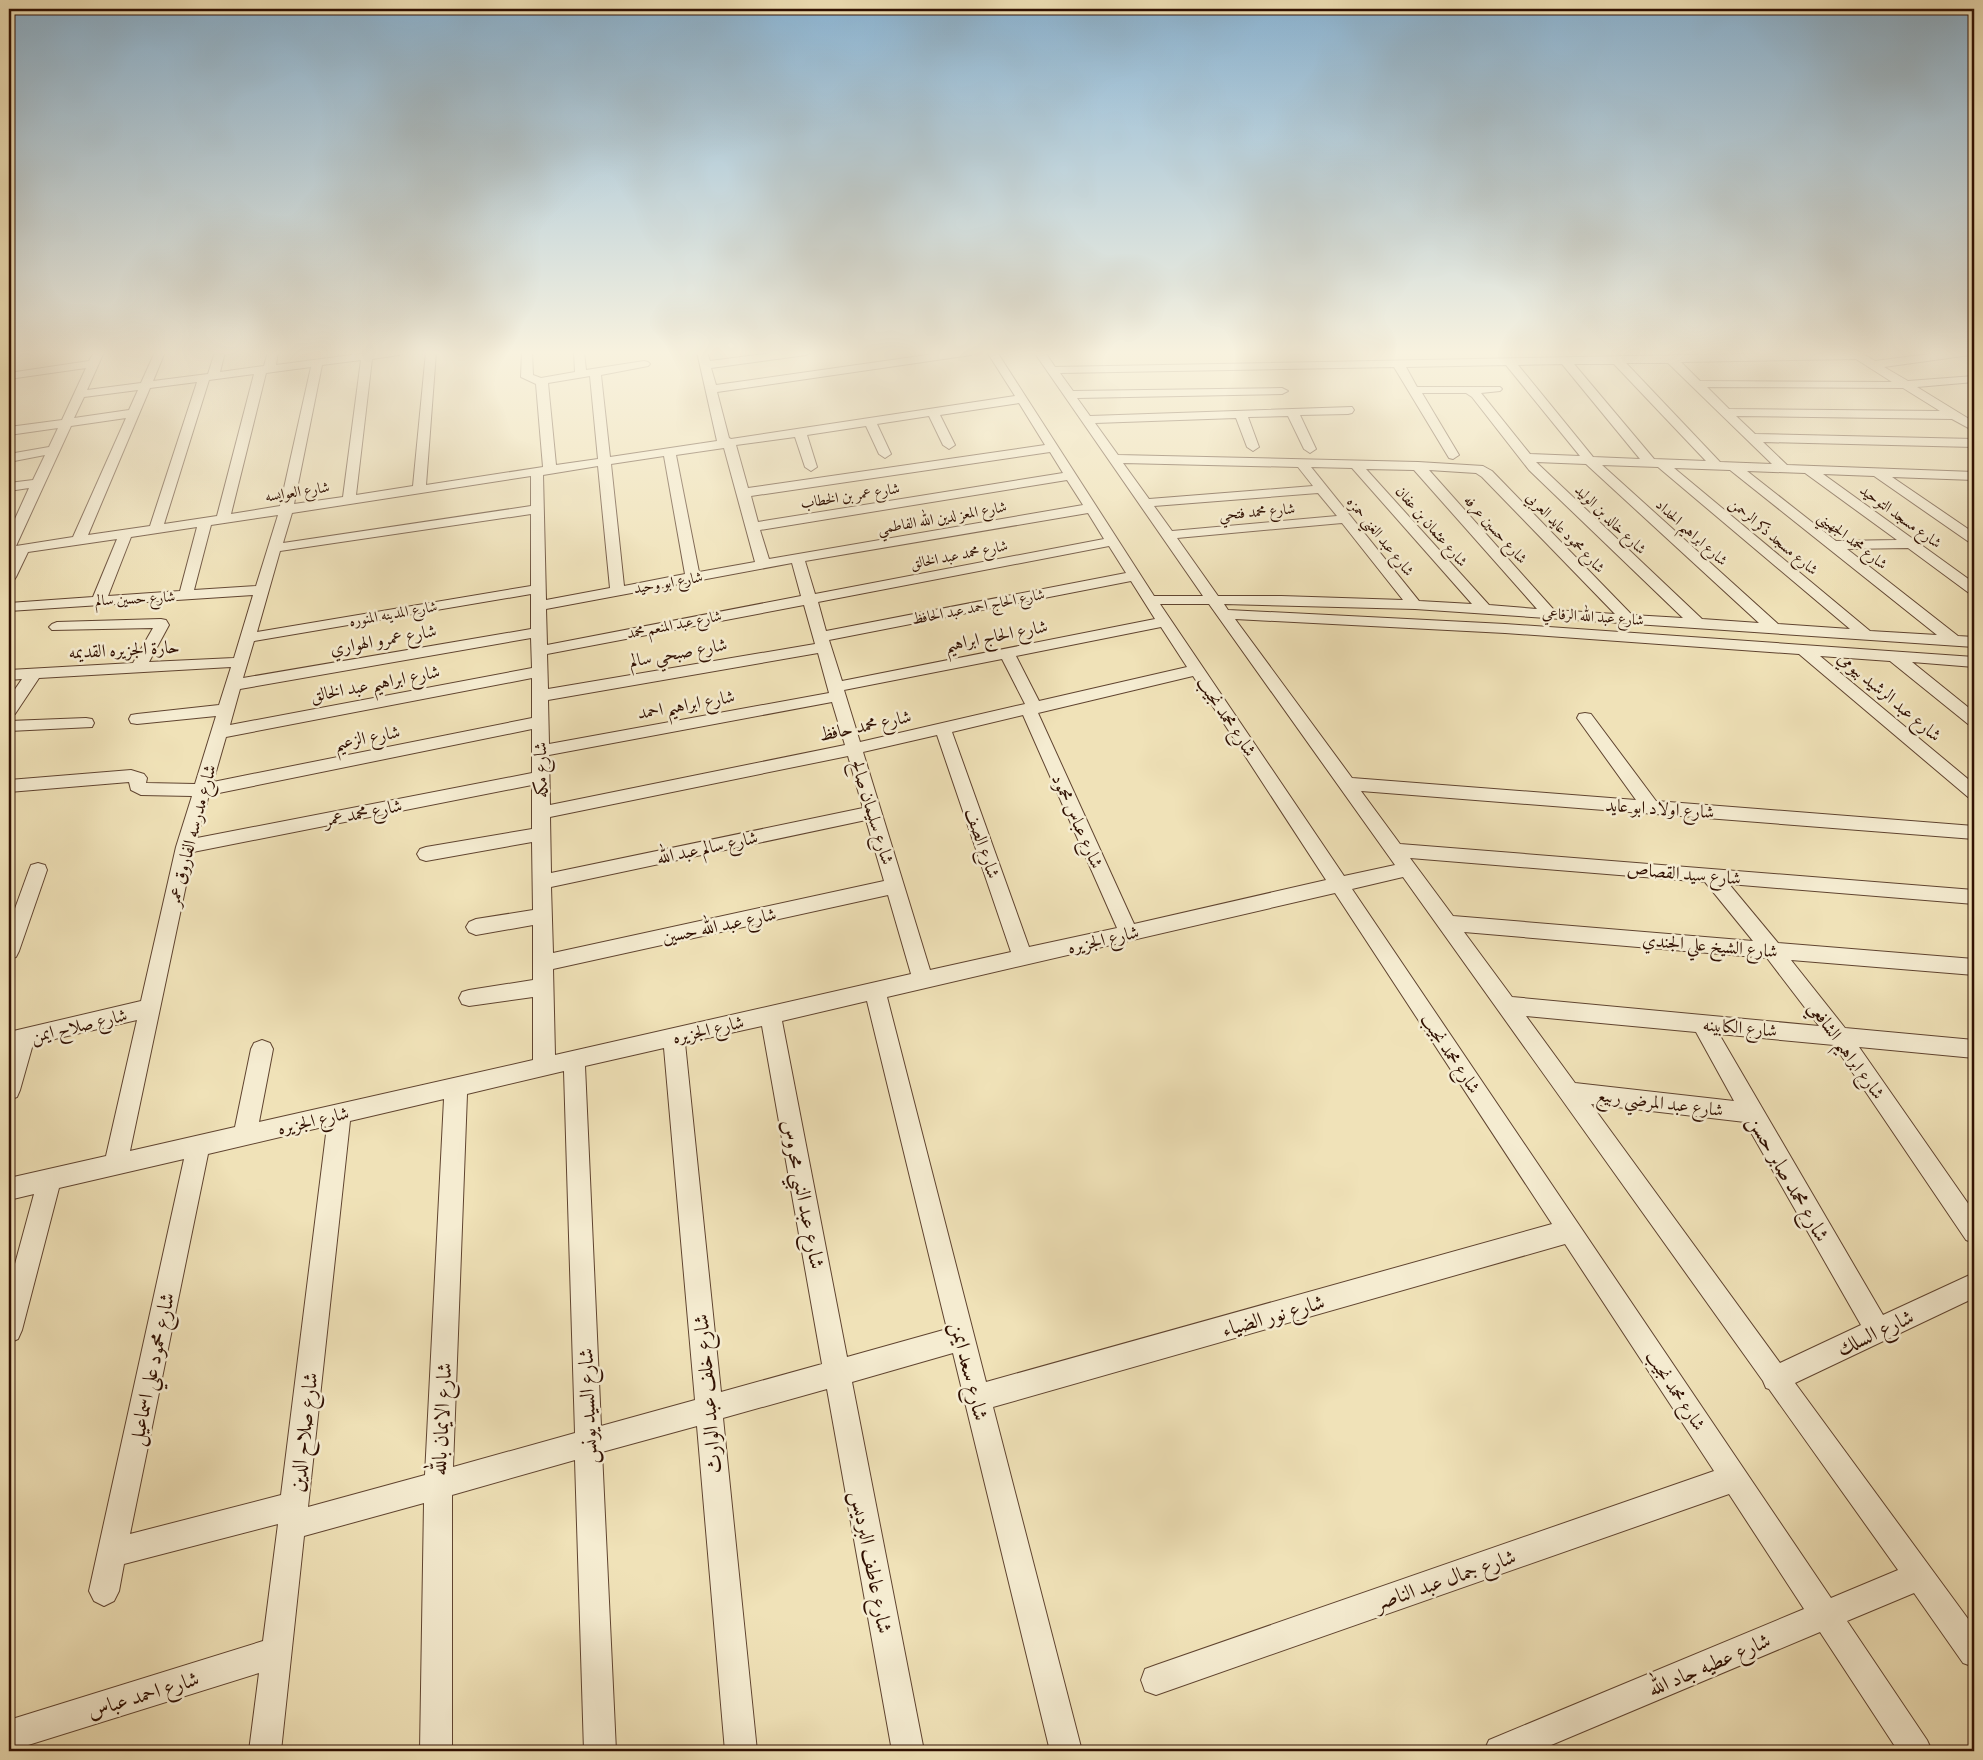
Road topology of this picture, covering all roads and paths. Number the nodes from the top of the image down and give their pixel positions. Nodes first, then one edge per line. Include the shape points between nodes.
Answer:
1 (61, 434) edge
2 (125, 434) edge
3 (189, 434) edge
4 (247, 434) edge
5 (305, 434) edge
6 (361, 434) edge
7 (424, 434) edge
8 (543, 434) edge
9 (602, 434) edge
10 (724, 434) edge
11 (786, 434) edge
12 (801, 434) edge
13 (876, 434) edge
14 (944, 434) edge
15 (1043, 434) edge
16 (1096, 434) edge
17 (1248, 434) edge
18 (1303, 434) edge
19 (1441, 434) edge
20 (1508, 434) edge
21 (1568, 434) edge
22 (1630, 434) edge
23 (1687, 434) edge
24 (1748, 434) edge
25 (1752, 438) junction
26 (727, 443) junction
27 (1974, 443) edge
28 (949, 445) dead end
29 (1253, 447) dead end
30 (1052, 448) junction
31 (1310, 449) dead end
32 (54, 450) junction
33 (669, 452) junction
34 (885, 454) dead end
35 (1454, 455) dead end
36 (9, 458) edge
37 (1525, 458) junction
38 (1114, 459) junction
39 (1590, 461) junction
40 (605, 462) junction
41 (1302, 463) junction
42 (1656, 463) junction
43 (1356, 465) junction
44 (1418, 466) junction
45 (1717, 466) junction
46 (1733, 466) junction
47 (812, 467) dead end
48 (1783, 468) junction
49 (1808, 469) junction
50 (544, 471) junction
51 (1877, 472) junction
52 (1071, 476) junction
53 (1971, 481) edge
54 (38, 483) junction
55 (9, 487) edge
56 (419, 489) junction
57 (1323, 489) junction
58 (743, 494) junction
59 (349, 500) junction
60 (1146, 503) junction
61 (1091, 508) junction
62 (286, 509) junction
63 (537, 509) junction
64 (223, 519) junction
65 (1347, 519) junction
66 (205, 522) junction
67 (752, 528) junction
68 (156, 529) junction
69 (126, 533) junction
70 (1169, 535) junction
71 (1974, 539) edge
72 (79, 540) junction
73 (1114, 541) junction
74 (1912, 544) junction
75 (1834, 545) junction
76 (9, 546) edge
77 (274, 548) junction
78 (23, 549) junction
79 (9, 551) edge
80 (798, 558) junction
81 (763, 564) junction
82 (1136, 576) junction
83 (9, 577) edge
84 (693, 577) junction
85 (262, 590) junction
86 (1974, 590) edge
87 (617, 591) junction
88 (186, 596) junction
89 (538, 597) junction
90 (809, 598) junction
91 (1150, 600) junction
92 (99, 601) junction
93 (1415, 605) junction
94 (9, 606) edge
95 (1218, 606) junction
96 (1484, 609) junction
97 (1549, 613) junction
98 (1628, 618) junction
99 (1165, 622) junction
100 (1696, 622) junction
101 (57, 627) dead end
102 (1772, 628) junction
103 (539, 632) junction
104 (1865, 634) junction
105 (248, 638) junction
106 (1953, 640) junction
107 (822, 642) junction
108 (1974, 642) edge
109 (1804, 650) junction
110 (539, 651) junction
111 (1007, 653) junction
112 (1894, 656) junction
113 (241, 662) junction
114 (1974, 662) edge
115 (138, 668) junction
116 (1197, 670) junction
117 (539, 672) junction
118 (34, 674) junction
119 (9, 675) edge
120 (234, 685) junction
121 (837, 691) junction
122 (539, 696) junction
123 (1031, 708) junction
124 (9, 710) edge
125 (226, 710) junction
126 (1585, 718) dead end
127 (138, 719) dead end
128 (1974, 720) edge
129 (540, 722) junction
130 (86, 723) dead end
131 (9, 726) edge
132 (943, 729) junction
133 (219, 733) junction
134 (854, 749) junction
135 (540, 751) junction
136 (540, 777) junction
137 (1346, 784) junction
138 (9, 786) edge
139 (202, 790) junction
140 (1974, 793) edge
141 (1651, 807) junction
142 (873, 812) junction
143 (541, 813) junction
144 (1974, 832) edge
145 (541, 834) junction
146 (185, 847) junction
147 (1393, 850) junction
148 (426, 854) dead end
149 (1408, 869) junction
150 (38, 870) dead end
151 (1710, 875) junction
152 (542, 882) junction
153 (1339, 885) junction
154 (895, 886) junction
155 (1974, 897) edge
156 (542, 916) junction
157 (1446, 923) junction
158 (476, 926) dead end
159 (1129, 933) junction
160 (9, 951) edge
161 (1773, 951) junction
162 (1023, 957) junction
163 (543, 963) junction
164 (1974, 967) edge
165 (924, 980) junction
166 (543, 987) junction
167 (875, 991) junction
168 (469, 998) dead end
169 (1506, 1005) junction
170 (149, 1008) junction
171 (770, 1015) junction
172 (1703, 1024) junction
173 (674, 1037) junction
174 (1840, 1037) junction
175 (17, 1039) edge
176 (262, 1049) dead end
177 (1974, 1049) edge
178 (574, 1060) junction
179 (544, 1067) junction
180 (456, 1087) junction
181 (9, 1090) edge
182 (1568, 1092) junction
183 (340, 1113) junction
184 (1752, 1113) junction
185 (245, 1135) junction
186 (198, 1146) junction
187 (115, 1165) junction
188 (50, 1180) junction
189 (9, 1189) edge
190 (1570, 1231) junction
191 (1974, 1232) edge
192 (1974, 1285) edge
193 (9, 1330) edge
194 (1878, 1330) junction
195 (962, 1338) junction
196 (837, 1373) junction
197 (1775, 1379) junction
198 (977, 1398) junction
199 (708, 1409) junction
200 (589, 1443) junction
201 (1734, 1478) junction
202 (438, 1485) junction
203 (293, 1516) junction
204 (112, 1553) junction
205 (1919, 1576) junction
206 (104, 1591) dead end
207 (1824, 1615) junction
208 (277, 1652) junction
209 (1974, 1652) edge
210 (1156, 1680) dead end
211 (9, 1736) edge
212 (265, 1751) edge
213 (436, 1751) edge
214 (600, 1751) edge
215 (741, 1751) edge
216 (908, 1751) edge
217 (1066, 1751) edge
218 (1500, 1751) edge
219 (1916, 1751) edge

1 - 32 street
2 - 72 street
3 - 68 street
4 - 64 street
5 - 62 street, شارع مدرسه الفاروق عمر
6 - 59 street
7 - 56 street
8 - 50 street, شارع مكه
9 - 40 street
10 - 26 street
11 - 26 street, شارع العوايسه
12 - 47 street
13 - 34 street
14 - 28 street
15 - 30 street, شارع محمد نجيب
16 - 38 street
17 - 29 street
18 - 31 street
19 - 35 street
20 - 37 street, شارع خالد بن الوليد
21 - 39 street, شارع ابراهيم الحداد
22 - 42 street, شارع مسجد ذكر الرحمن
23 - 45 street
24 - 25 street
25 - 27 street
25 - 48 street
26 - 33 street, شارع العوايسه
26 - 58 street
30 - 52 street, شارع محمد نجيب
30 - 58 street
32 - 36 street
32 - 54 street
33 - 40 street, شارع العوايسه
33 - 84 street
37 - 39 street
37 - 100 street, شارع خالد بن الوليد
38 - 41 street
38 - 60 street
39 - 42 street
39 - 102 street, شارع ابراهيم الحداد
40 - 50 street, شارع العوايسه
40 - 87 street
41 - 43 street
41 - 57 street, شارع عبد الغني حمزه
42 - 45 street
42 - 104 street, شارع مسجد ذكر الرحمن
43 - 44 street
43 - 96 street, شارع عثمان بن عفان
44 - 97 street, شارع حسين عرفه
44 - 98 street, شارع محمود عايد العربي via 1479,469 1487,474
45 - 46 street
46 - 48 street
46 - 75 street, شارع محمد الجهيني
48 - 49 street
49 - 51 street
49 - 74 street, شارع مسجد التوحيد
50 - 56 street, شارع العوايسه
50 - 63 street, شارع مكه
51 - 53 street via 1949,475
51 - 71 street
52 - 61 street, شارع محمد نجيب
52 - 67 street, شارع عمر بن الخطاب
54 - 55 street
54 - 76 street
56 - 59 street, شارع العوايسه
57 - 60 street
57 - 65 street, شارع عبد الغني حمزه
58 - 67 street
59 - 62 street, شارع العوايسه
60 - 70 street
61 - 73 street, شارع محمد نجيب
61 - 80 street, شارع المعز لدين الله الفاطمي
62 - 64 street, شارع العوايسه
62 - 77 street, شارع مدرسه الفاروق عمر
63 - 77 street
63 - 89 street, شارع مكه
64 - 66 street, شارع العوايسه
65 - 70 street, شارع محمد فتحي
65 - 93 street, شارع عبد الغني حمزه
66 - 68 street, شارع العوايسه
66 - 88 street
67 - 81 street
68 - 69 street, شارع العوايسه
69 - 72 street, شارع العوايسه
69 - 92 street
70 - 95 street
72 - 78 street, شارع العوايسه
73 - 82 street, شارع محمد نجيب
73 - 90 street, شارع محمد عبد الخالق
74 - 75 street
74 - 86 street, شارع مسجد التوحيد
75 - 106 street, شارع محمد الجهيني
77 - 85 street, شارع مدرسه الفاروق عمر
78 - 79 street, شارع العوايسه
78 - 83 street
80 - 81 street, شارع ابو وحيد
80 - 90 street, شارع سليمان صالح
81 - 84 street, شارع ابو وحيد
82 - 91 street, شارع محمد نجيب
82 - 107 street, شارع الحاج احمد عبد الحافظ
84 - 87 street, شارع ابو وحيد
85 - 88 street, شارع حسين سالم
85 - 105 street, شارع مدرسه الفاروق عمر
87 - 89 street, شارع ابو وحيد
88 - 92 street, شارع حسين سالم
89 - 103 street, شارع مكه
89 - 105 street, شارع المدينه المنوره
90 - 107 street, شارع سليمان صالح
90 - 110 street, شارع عبد المنعم محمد
91 - 95 street
91 - 99 street, شارع محمد نجيب
92 - 94 street, شارع حسين سالم
93 - 95 street, شارع عبد الله الرفاعي
93 - 96 street, شارع عبد الله الرفاعي
95 - 109 street, شارع عبد الله الرفاعي via 1312,618
95 - 137 street
96 - 97 street, شارع عبد الله الرفاعي
97 - 98 street, شارع عبد الله الرفاعي
98 - 100 street, شارع عبد الله الرفاعي
99 - 111 street, شارع الحاج ابراهيم
99 - 116 street, شارع محمد نجيب
100 - 102 street, شارع عبد الله الرفاعي
101 - 115 street via 161,623
102 - 104 street, شارع عبد الله الرفاعي
103 - 110 street, شارع مكه
103 - 120 street, شارع عمرو الهواري
104 - 106 street, شارع عبد الله الرفاعي
105 - 113 street, شارع مدرسه الفاروق عمر
106 - 108 street, شارع عبد الله الرفاعي
107 - 121 street, شارع سليمان صالح
107 - 122 street, شارع صبحي سالم
109 - 112 street, شارع عبد الله الرفاعي
109 - 140 street, شارع عبد الرشيد بيومي
110 - 117 street, شارع مكه
111 - 121 street, شارع الحاج ابراهيم
111 - 123 street, شارع عباس محمود
112 - 114 street, شارع عبد الله الرفاعي
112 - 128 street
113 - 115 street, حارة الجزيره القديمه
113 - 120 street, شارع مدرسه الفاروق عمر
115 - 118 street, حارة الجزيره القديمه
116 - 123 street, شارع محمد حافظ
116 - 153 street, شارع محمد نجيب
117 - 122 street, شارع مكه
117 - 133 street, شارع ابراهيم عبد الخالق
118 - 119 street, حارة الجزيره القديمه
118 - 124 street
120 - 125 street, شارع مدرسه الفاروق عمر
121 - 134 street, شارع سليمان صالح
121 - 135 street, شارع ابراهيم احمد
122 - 129 street, شارع مكه
123 - 132 street, شارع محمد حافظ
123 - 159 street, شارع عباس محمود
125 - 127 street
125 - 133 street, شارع مدرسه الفاروق عمر
126 - 141 street
129 - 135 street, شارع مكه
129 - 139 street, شارع الزعيم
130 - 131 street
132 - 134 street, شارع محمد حافظ
132 - 162 street, شارع الصف
133 - 139 street, شارع مدرسه الفاروق عمر
134 - 142 street, شارع سليمان صالح
134 - 143 street, شارع محمد حافظ
135 - 136 street, شارع مكه
136 - 143 street, شارع مكه
136 - 146 street, شارع محمد عمر
137 - 141 street, شارع اولاد ابو عايد
137 - 147 street
138 - 139 street, شارع الزعيم via 131,776 138,778 137,786 141,789
139 - 146 street, شارع مدرسه الفاروق عمر
141 - 144 street, شارع اولاد ابو عايد
142 - 152 street, شارع سالم عبد الله
142 - 154 street, شارع سليمان صالح
143 - 145 street, شارع مكه
145 - 148 street
145 - 152 street, شارع مكه
146 - 170 street, شارع مدرسه الفاروق عمر
147 - 149 street
147 - 151 street, شارع سيد القصاص
149 - 153 street, شارع الجزيره
149 - 157 street
150 - 160 street
151 - 155 street, شارع سيد القصاص
151 - 161 street, شارع ابراهيم الشافعي
152 - 156 street, شارع مكه
153 - 159 street, شارع الجزيره
153 - 190 street, شارع محمد نجيب
154 - 163 street, شارع عبد الله حسين
154 - 165 street, شارع سليمان صالح
156 - 158 street
156 - 163 street, شارع مكه
157 - 161 street, شارع الشيخ علي الجندي
157 - 169 street
159 - 162 street, شارع الجزيره
161 - 164 street, شارع الشيخ علي الجندي
161 - 174 street, شارع ابراهيم الشافعي
162 - 165 street, شارع الجزيره
163 - 166 street, شارع مكه
165 - 167 street, شارع الجزيره
166 - 168 street
166 - 179 street, شارع مكه
167 - 171 street, شارع الجزيره
167 - 195 street, شارع سعد ايمن
169 - 172 street, شارع الكابينه
169 - 182 street
170 - 175 street, شارع صلاح ايمن
170 - 187 street, شارع مدرسه الفاروق عمر
171 - 173 street, شارع الجزيره
171 - 196 street, شارع عبد النبي محروس
172 - 174 street, شارع الكابينه
172 - 184 street, شارع محمد صابر حسن
173 - 178 street, شارع الجزيره
173 - 199 street, شارع خلف عبد الوارث
174 - 177 street, شارع الكابينه
174 - 191 street, شارع ابراهيم الشافعي
175 - 181 street
176 - 185 street
178 - 179 street, شارع الجزيره
178 - 200 street, شارع السيد يونس
179 - 180 street, شارع الجزيره
180 - 183 street, شارع الجزيره
180 - 202 street, شارع الايمان بالله
182 - 184 street, شارع عبد المرضي ربيع
182 - 197 street
183 - 185 street, شارع الجزيره
183 - 203 street, شارع صلاح الدين
184 - 194 street, شارع محمد صابر حسن
185 - 186 street, شارع الجزيره
186 - 187 street, شارع الجزيره
186 - 204 street, شارع محمود علي اسماعيل
187 - 188 street, شارع الجزيره
188 - 189 street, شارع الجزيره
188 - 193 street
190 - 198 street, شارع نور الضياء
190 - 201 street, شارع محمد نجيب
192 - 194 street, شارع السلك
194 - 197 street, شارع السلك
195 - 196 street
195 - 198 street, شارع سعد ايمن
196 - 199 street
196 - 216 street, شارع عاطف البرديس
197 - 205 street
198 - 217 street, شارع سعد ايمن
199 - 200 street
199 - 215 street, شارع خلف عبد الوارث
200 - 202 street
200 - 214 street, شارع السيد يونس
201 - 207 street, شارع محمد نجيب
201 - 210 street, شارع جمال عبد الناصر
202 - 203 street
202 - 213 street, شارع الايمان بالله
203 - 204 street
203 - 208 street, شارع صلاح الدين
204 - 206 street, شارع محمود علي اسماعيل
205 - 207 street, شارع عطيه جاد الله
205 - 209 street
207 - 218 street, شارع عطيه جاد الله
207 - 219 street, شارع محمد نجيب
208 - 211 street, شارع احمد عباس
208 - 212 street, شارع صلاح الدين

